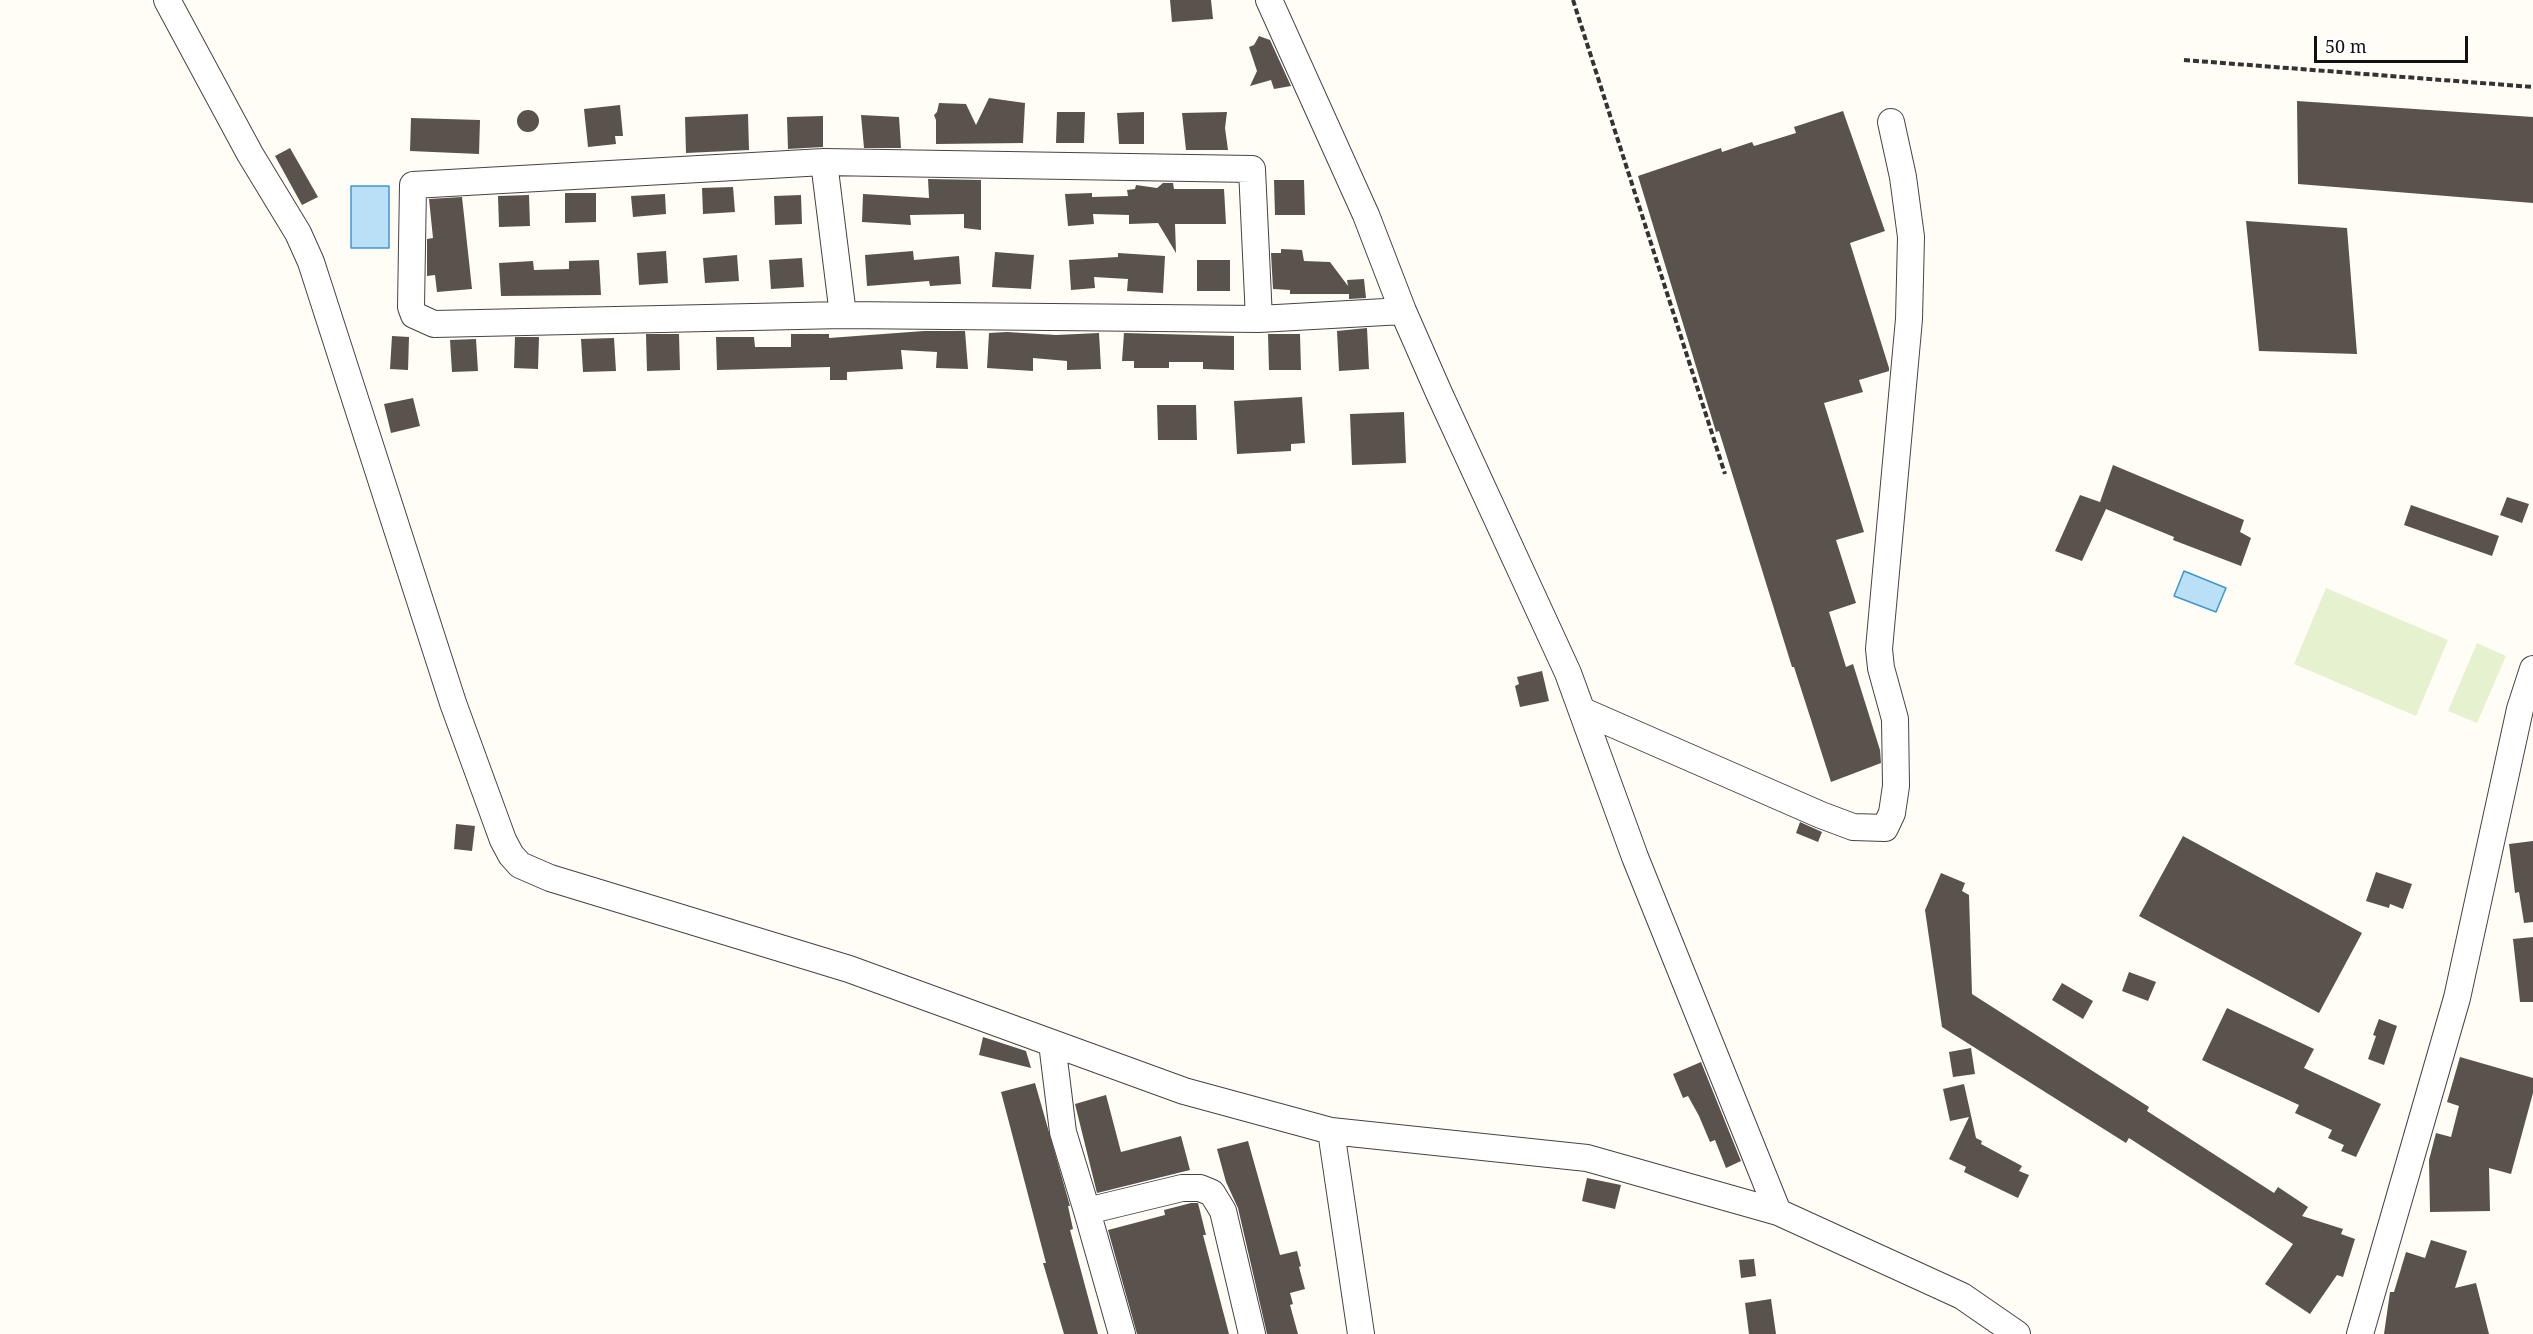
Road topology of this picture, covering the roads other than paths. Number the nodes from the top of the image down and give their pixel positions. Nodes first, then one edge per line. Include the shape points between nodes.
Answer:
1 (167, 0) edge
2 (1269, 0) edge
3 (1891, 122) dead end
4 (824, 162) junction
5 (1403, 311) junction
6 (843, 315) junction
7 (1259, 319) junction
8 (2533, 669) edge
9 (1583, 711) junction
10 (1052, 1043) junction
11 (1331, 1131) junction
12 (1087, 1211) junction
13 (1778, 1212) junction
14 (1122, 1334) edge
15 (1252, 1334) edge
16 (1361, 1334) edge
17 (2017, 1334) edge
18 (2360, 1334) edge

1 - 10 street via 311,262 453,703 511,855 533,873 849,969
2 - 5 street via 1366,214
3 - 9 street via 1911,237 1909,319 1879,649 1895,719 1896,786 1885,828 1853,827 1821,815
4 - 6 street
4 - 6 street via 413,185 411,307 414,315 434,324
4 - 7 street via 1252,169
5 - 7 street
5 - 9 street
6 - 7 street
8 - 18 street via 2520,709 2457,998
9 - 13 street via 1635,856
10 - 11 street via 1184,1091
10 - 12 street via 1063,1132
11 - 13 street via 1587,1158
11 - 16 street
12 - 14 street
12 - 15 street via 1182,1188 1212,1193 1223,1211
13 - 17 street via 1962,1296

